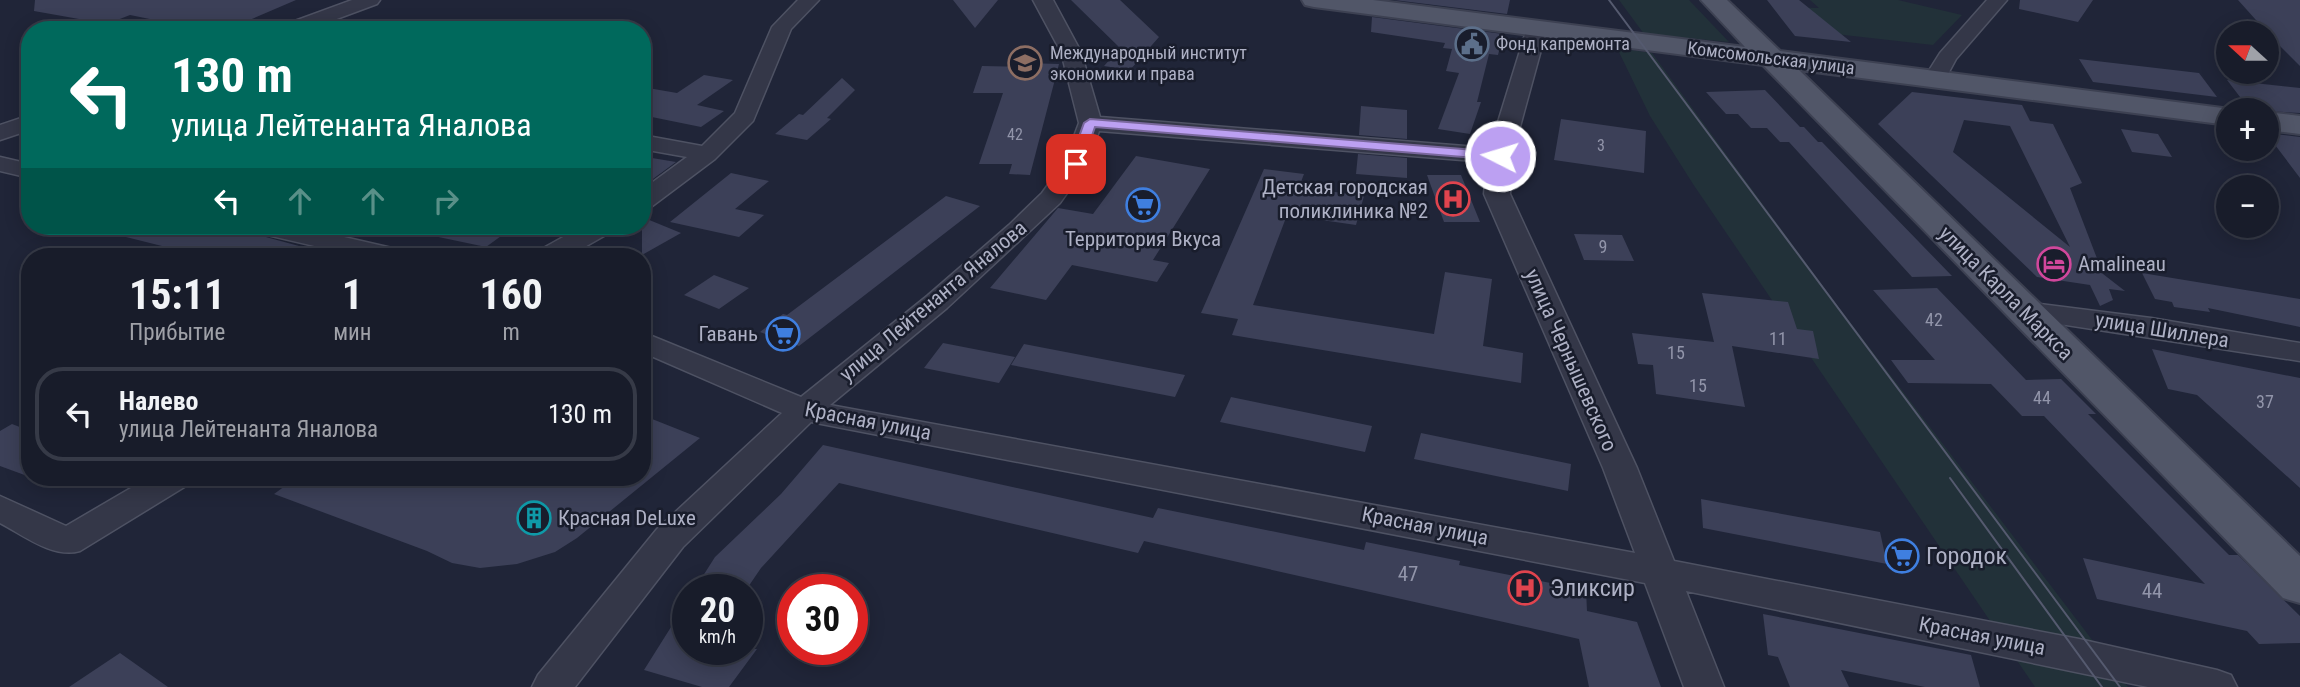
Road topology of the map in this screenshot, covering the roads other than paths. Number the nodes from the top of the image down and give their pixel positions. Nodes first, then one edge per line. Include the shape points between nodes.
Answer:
1 (370, 0) edge
2 (809, 0) edge
3 (1043, 0) edge
4 (1314, 0) edge
5 (1713, 0) edge
6 (1727, 0) edge
7 (1997, 0) edge
8 (313, 21) edge
9 (1537, 28) junction
10 (1781, 59) junction
11 (1934, 80) junction
12 (2216, 115) edge
13 (1090, 123) junction
14 (2279, 123) edge
15 (21, 125) edge
16 (2300, 125) edge
17 (0, 133) edge
18 (651, 144) edge
19 (707, 154) junction
20 (1500, 156) junction
21 (0, 164) edge
22 (21, 169) edge
23 (651, 195) edge
24 (301, 235) edge
25 (586, 235) edge
26 (357, 248) edge
27 (564, 248) edge
28 (2034, 311) junction
29 (651, 345) edge
30 (2300, 352) edge
31 (804, 410) junction
32 (160, 486) edge
33 (0, 508) edge
34 (2300, 559) edge
35 (1657, 571) junction
36 (2300, 585) edge
37 (552, 687) edge
38 (1704, 687) edge
39 (2217, 687) edge

1 - 8 street
2 - 19 street via 782,27 745,116
3 - 13 street via 1071,52
4 - 9 main road, Комсомольская улица
5 - 10 main road, улица Карла Маркса
6 - 10 main road, улица Карла Маркса
7 - 11 street via 1947,57
9 - 10 main road, Комсомольская улица
9 - 20 street, улица Чернышевского
10 - 11 main road, Комсомольская улица
10 - 28 main road, улица Карла Маркса
11 - 12 main road, Комсомольская улица
13 - 20 street
13 - 31 street, улица Лейтенанта Яналова via 1076,164 1051,198 937,302
14 - 16 main road
15 - 17 street
18 - 19 street
19 - 23 street
20 - 35 street, улица Чернышевского via 1497,194 1620,468
21 - 22 street
24 - 26 street
25 - 27 street
28 - 30 street, улица Шиллера
28 - 34 main road, улица Карла Маркса
28 - 36 main road, улица Карла Маркса
29 - 31 street, Красная улица
31 - 35 street, Красная улица
31 - 37 street, улица Лейтенанта Яналова via 670,538
32 - 33 street via 66,542
35 - 38 street, улица Чернышевского
35 - 39 street, Красная улица

